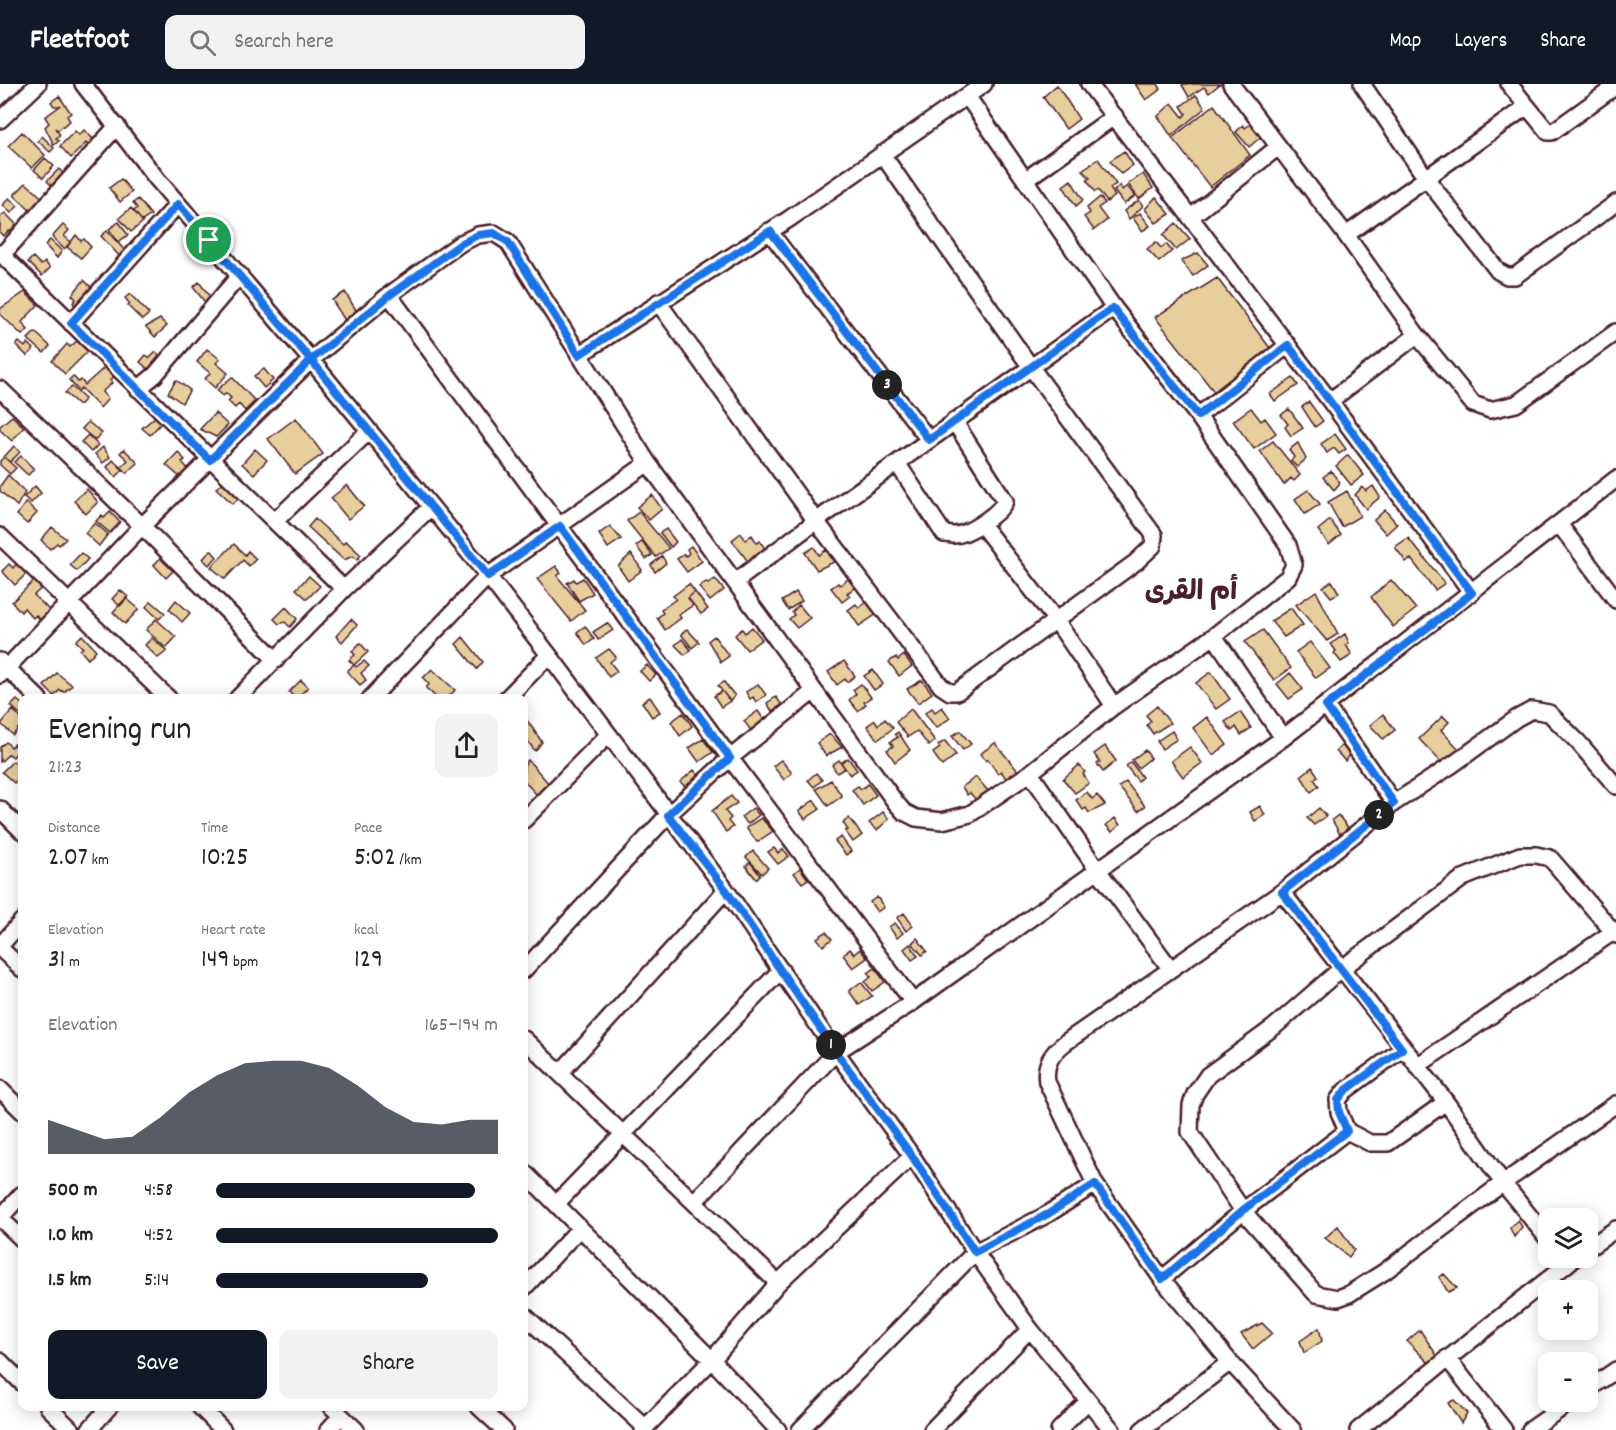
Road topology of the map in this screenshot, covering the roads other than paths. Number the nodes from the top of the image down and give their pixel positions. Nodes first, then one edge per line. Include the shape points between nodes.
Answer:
1 (38, 84) edge
2 (83, 84) edge
3 (984, 84) edge
4 (1089, 84) edge
5 (1231, 84) edge
6 (1362, 84) edge
7 (1509, 84) edge
8 (1616, 86) edge
9 (967, 96) junction
10 (1526, 106) junction
11 (1114, 116) junction
12 (0, 120) edge
13 (117, 126) junction
14 (1278, 147) junction
15 (882, 154) junction
16 (1426, 178) junction
17 (1025, 180) junction
18 (1616, 203) edge
19 (178, 204) junction
20 (1191, 217) junction
21 (770, 231) junction
22 (1346, 235) junction
23 (1, 254) edge
24 (240, 275) junction
25 (390, 295) junction
26 (658, 302) junction
27 (1113, 308) junction
28 (71, 323) junction
29 (1616, 332) edge
30 (1417, 335) junction
31 (1288, 345) junction
32 (579, 355) junction
33 (311, 360) junction
34 (1030, 366) junction
35 (138, 389) junction
36 (0, 390) edge
37 (1330, 401) junction
38 (1198, 416) junction
39 (954, 421) junction
40 (369, 431) junction
41 (929, 440) junction
42 (210, 460) junction
43 (897, 463) junction
44 (648, 464) junction
45 (1616, 479) edge
46 (431, 507) junction
47 (275, 521) junction
48 (816, 521) junction
49 (981, 524) junction
50 (1559, 524) junction
51 (142, 526) junction
52 (560, 526) junction
53 (0, 536) edge
54 (488, 576) junction
55 (735, 582) junction
56 (344, 589) junction
57 (1472, 593) junction
58 (1616, 600) edge
59 (70, 604) junction
60 (1055, 619) junction
61 (1214, 636) junction
62 (549, 655) junction
63 (276, 660) junction
64 (2, 668) edge
65 (814, 691) junction
66 (33, 694) edge
67 (165, 694) edge
68 (242, 694) edge
69 (374, 694) edge
70 (511, 694) edge
71 (1114, 706) junction
72 (1326, 706) junction
73 (608, 735) junction
74 (1283, 738) junction
75 (730, 758) junction
76 (1030, 773) junction
77 (1616, 786) edge
78 (1394, 803) junction
79 (0, 808) edge
80 (668, 815) junction
81 (528, 816) edge
82 (18, 827) edge
83 (1097, 869) junction
84 (726, 890) junction
85 (1282, 892) junction
86 (18, 926) edge
87 (1615, 932) edge
88 (0, 947) edge
89 (18, 965) edge
90 (528, 966) edge
91 (1170, 968) junction
92 (1341, 969) junction
93 (781, 970) junction
94 (913, 1002) junction
95 (528, 1043) edge
96 (1402, 1049) junction
97 (836, 1052) junction
98 (1417, 1066) junction
99 (560, 1073) junction
100 (0, 1089) edge
101 (1446, 1102) junction
102 (1616, 1104) edge
103 (18, 1107) edge
104 (1347, 1131) junction
105 (624, 1135) junction
106 (912, 1156) junction
107 (528, 1183) edge
108 (1503, 1183) junction
109 (1095, 1184) junction
110 (18, 1198) edge
111 (694, 1202) junction
112 (556, 1204) junction
113 (1243, 1210) junction
114 (0, 1218) edge
115 (1538, 1227) edge
116 (580, 1228) junction
117 (1616, 1228) edge
118 (18, 1235) edge
119 (1598, 1241) edge
120 (975, 1252) junction
121 (1557, 1268) edge
122 (1162, 1279) junction
123 (778, 1283) junction
124 (528, 1284) edge
125 (528, 1319) edge
126 (1030, 1329) junction
127 (1447, 1358) junction
128 (712, 1360) junction
129 (0, 1361) edge
130 (1230, 1362) junction
131 (1616, 1370) edge
132 (18, 1379) edge
133 (1598, 1382) edge
134 (1088, 1401) junction
135 (52, 1411) edge
136 (106, 1411) edge
137 (204, 1411) edge
138 (336, 1411) edge
139 (483, 1411) edge
140 (1556, 1412) edge
141 (644, 1429) edge
142 (1290, 1429) edge
143 (72, 1430) edge
144 (90, 1430) edge
145 (223, 1430) edge
146 (328, 1430) edge
147 (356, 1430) edge
148 (504, 1430) edge
149 (778, 1430) edge
150 (800, 1430) edge
151 (932, 1430) edge
152 (1059, 1430) edge
153 (1112, 1430) edge
154 (1142, 1430) edge
155 (1358, 1430) edge
156 (1504, 1430) edge
157 (1530, 1430) edge

1 - 12 street
2 - 13 street
3 - 9 street
4 - 11 street
5 - 14 street
6 - 16 street
7 - 10 street
8 - 10 street via 1552,132
9 - 15 street
9 - 17 street
10 - 16 street
11 - 17 street
11 - 20 street
13 - 19 street
13 - 23 street
14 - 20 street
14 - 22 street
15 - 21 street
15 - 34 street
16 - 18 street via 1498,271 1507,276 1515,276
16 - 22 street
17 - 27 street
19 - 24 street
19 - 28 street
20 - 31 street
21 - 26 street
21 - 41 street
22 - 30 street
23 - 28 street
24 - 33 street
24 - 35 street via 155,375
25 - 32 street via 462,243 494,233 508,242
25 - 33 street
25 - 52 street
26 - 32 street
26 - 48 street
27 - 34 street
27 - 38 street
28 - 35 street
29 - 30 street via 1516,404 1490,410 1473,404
30 - 37 street
31 - 37 street
31 - 38 street
32 - 44 street
33 - 40 street
33 - 42 street
34 - 39 street
34 - 60 street via 1154,535 1153,546 1147,553
35 - 42 street
36 - 51 street
37 - 57 street
38 - 61 street via 1288,545 1294,565 1288,577
39 - 41 street
39 - 49 street via 1005,501
40 - 46 street
40 - 47 street
41 - 43 street
42 - 47 street
42 - 51 street
43 - 48 street
43 - 49 street via 944,534 961,533
44 - 52 street
44 - 55 street
45 - 50 street
46 - 54 street
46 - 56 street
47 - 56 street
48 - 55 street
48 - 60 street via 941,686 950,692 957,692
49 - 60 street
50 - 57 street
50 - 58 street
51 - 59 street
51 - 63 street
52 - 54 street
52 - 75 street
53 - 59 street
54 - 62 street
54 - 69 street
55 - 65 street
56 - 63 street
57 - 72 street
59 - 64 street
59 - 67 street
60 - 71 street
61 - 71 street
61 - 74 street
62 - 70 street
62 - 73 street
63 - 68 street
64 - 66 street
65 - 75 street
65 - 76 street via 896,803 910,816 942,821 970,814
71 - 76 street
72 - 74 street
72 - 78 street
73 - 80 street
73 - 81 street
74 - 83 street
75 - 80 street
75 - 94 street
76 - 83 street
77 - 78 street via 1549,713 1532,710
78 - 85 street
79 - 82 street
80 - 84 street
80 - 90 street
83 - 91 street
83 - 94 street
84 - 93 street
84 - 99 street
85 - 91 street
85 - 92 street
86 - 88 street
87 - 92 street via 1550,858 1520,855 1463,878
87 - 98 street
88 - 89 street
91 - 109 street via 1060,1047 1045,1071
92 - 96 street
92 - 113 street via 1274,1027 1208,1075 1195,1094 1190,1132
93 - 97 street
93 - 105 street
94 - 97 street
95 - 99 street
96 - 98 street
96 - 104 street via 1338,1100
97 - 106 street
97 - 111 street
98 - 101 street
99 - 105 street
100 - 103 street
101 - 104 street via 1388,1143 1370,1143
101 - 108 street
102 - 108 street
104 - 113 street
105 - 111 street
105 - 112 street
106 - 120 street
106 - 123 street
107 - 112 street
108 - 113 street via 1384,1272 1338,1298 1316,1294
108 - 115 street
109 - 120 street
109 - 122 street
110 - 114 street
111 - 123 street
112 - 116 street
113 - 122 street
114 - 118 street
116 - 124 street
116 - 128 street
117 - 119 street
120 - 126 street
120 - 150 street
121 - 127 street
122 - 130 street
123 - 128 street
125 - 141 street
126 - 134 street
126 - 151 street
127 - 155 street
127 - 156 street
128 - 141 street
128 - 149 street
129 - 132 street
130 - 142 street
130 - 154 street
131 - 133 street
134 - 152 street
134 - 153 street
135 - 143 street
136 - 144 street
137 - 145 street
138 - 146 street
138 - 147 street
139 - 148 street
140 - 157 street

